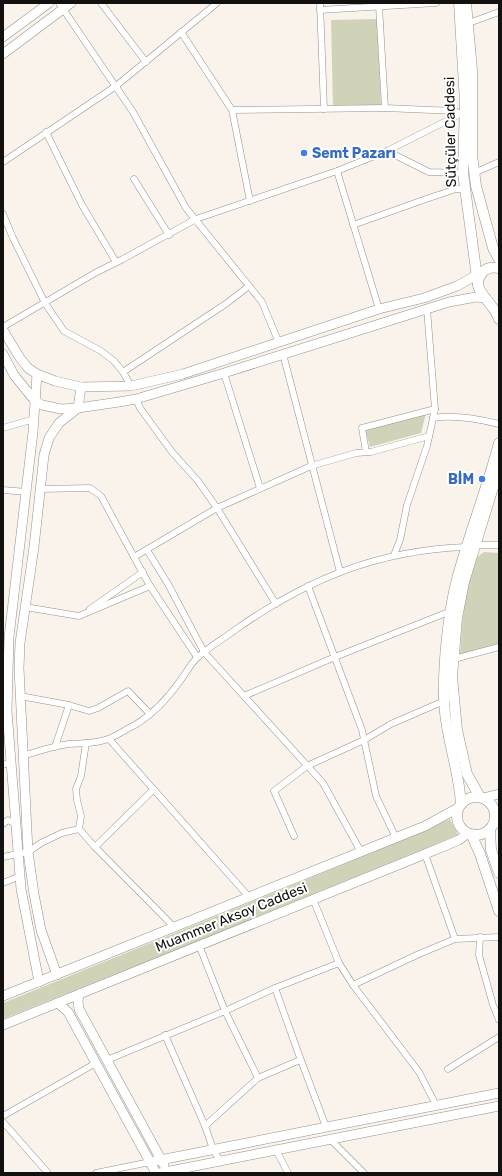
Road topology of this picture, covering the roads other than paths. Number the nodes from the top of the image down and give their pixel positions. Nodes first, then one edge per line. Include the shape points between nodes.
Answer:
1 (49, 3) edge
2 (71, 3) edge
3 (101, 3) edge
4 (217, 3) edge
5 (320, 3) edge
6 (436, 3) edge
7 (459, 3) edge
8 (466, 3) edge
9 (209, 5) edge
10 (61, 6) edge
11 (379, 6) junction
12 (320, 10) junction
13 (499, 12) edge
14 (468, 23) junction
15 (181, 32) junction
16 (3, 37) edge
17 (3, 54) edge
18 (146, 62) junction
19 (116, 86) junction
20 (385, 108) junction
21 (324, 109) junction
22 (232, 110) junction
23 (463, 114) junction
24 (46, 132) junction
25 (387, 151) junction
26 (3, 162) edge
27 (499, 162) edge
28 (337, 171) junction
29 (462, 173) junction
30 (474, 173) junction
31 (134, 179) dead end
32 (465, 189) junction
33 (250, 201) junction
34 (3, 214) edge
35 (196, 220) junction
36 (353, 225) junction
37 (169, 235) junction
38 (496, 247) edge
39 (499, 259) edge
40 (116, 262) junction
41 (499, 268) edge
42 (480, 277) junction
43 (249, 286) junction
44 (486, 298) junction
45 (499, 300) edge
46 (45, 303) junction
47 (379, 309) junction
48 (427, 309) junction
49 (499, 319) edge
50 (382, 323) junction
51 (3, 328) edge
52 (279, 343) junction
53 (3, 354) edge
54 (283, 354) junction
55 (123, 372) junction
56 (224, 373) junction
57 (37, 374) junction
58 (131, 386) junction
59 (81, 387) junction
60 (136, 398) junction
61 (35, 401) junction
62 (78, 408) junction
63 (435, 409) junction
64 (433, 418) junction
65 (34, 419) junction
66 (499, 424) edge
67 (3, 428) edge
68 (429, 436) junction
69 (499, 443) edge
70 (366, 452) junction
71 (312, 466) junction
72 (499, 468) edge
73 (260, 488) junction
74 (40, 489) junction
75 (3, 490) edge
76 (27, 492) junction
77 (217, 508) junction
78 (499, 545) edge
79 (471, 546) junction
80 (147, 550) junction
81 (394, 555) junction
82 (134, 557) junction
83 (143, 572) junction
84 (340, 572) junction
85 (150, 586) junction
86 (308, 586) junction
87 (276, 604) junction
88 (25, 607) junction
89 (451, 611) junction
90 (79, 616) junction
91 (7, 623) edge
92 (499, 648) edge
93 (204, 652) junction
94 (197, 657) junction
95 (335, 657) junction
96 (454, 659) junction
97 (20, 696) junction
98 (244, 696) junction
99 (444, 701) junction
100 (69, 705) junction
101 (5, 711) edge
102 (150, 714) junction
103 (109, 739) junction
104 (364, 740) junction
105 (86, 743) junction
106 (55, 747) junction
107 (23, 756) junction
108 (7, 764) edge
109 (307, 766) junction
110 (153, 790) junction
111 (499, 794) edge
112 (482, 798) junction
113 (459, 806) junction
114 (3, 824) edge
115 (17, 825) junction
116 (494, 825) edge
117 (79, 828) junction
118 (469, 834) junction
119 (294, 836) dead end
120 (396, 838) junction
121 (95, 847) junction
122 (28, 852) junction
123 (361, 852) junction
124 (18, 853) junction
125 (425, 854) junction
126 (3, 857) edge
127 (499, 873) edge
128 (20, 876) junction
129 (3, 883) edge
130 (249, 897) junction
131 (313, 899) junction
132 (499, 910) edge
133 (174, 927) junction
134 (499, 937) edge
135 (480, 938) junction
136 (455, 939) junction
137 (199, 945) junction
138 (339, 963) junction
139 (57, 975) junction
140 (39, 982) junction
141 (353, 985) junction
142 (276, 988) junction
143 (79, 994) junction
144 (3, 996) edge
145 (58, 1003) junction
146 (225, 1011) junction
147 (499, 1020) edge
148 (3, 1025) edge
149 (165, 1035) junction
150 (499, 1037) edge
151 (107, 1060) junction
152 (300, 1060) junction
153 (96, 1063) junction
154 (448, 1069) dead end
155 (258, 1078) junction
156 (499, 1093) edge
157 (436, 1105) junction
158 (499, 1106) edge
159 (3, 1116) edge
160 (3, 1122) edge
161 (205, 1126) junction
162 (326, 1127) junction
163 (330, 1139) junction
164 (213, 1149) junction
165 (276, 1150) junction
166 (161, 1160) junction
167 (220, 1161) junction
168 (150, 1162) junction
169 (165, 1172) edge
170 (48, 1173) edge
171 (96, 1173) edge
172 (156, 1173) edge
173 (288, 1173) edge
174 (364, 1173) edge

1 - 16 street
2 - 10 street
3 - 18 street
4 - 9 street
5 - 12 street
6 - 11 street
7 - 23 main road, Sütçüler Caddesi
8 - 14 main road, Sütçüler Caddesi
9 - 15 street
10 - 17 street
10 - 19 street
11 - 12 street
11 - 20 street
12 - 21 street
13 - 14 street
14 - 30 main road, Sütçüler Caddesi via 472,70
15 - 18 street
15 - 22 street
18 - 19 street
19 - 24 street
19 - 35 street via 186,208
20 - 21 street
20 - 23 street via 455,111
21 - 22 street
22 - 33 street
23 - 25 street
23 - 29 main road, Sütçüler Caddesi
24 - 26 street
24 - 40 street via 82,205
25 - 28 street
25 - 29 street via 429,172
27 - 30 street
28 - 33 street
28 - 36 street
29 - 32 main road, Sütçüler Caddesi
30 - 38 main road, Sütçüler Caddesi
31 - 37 street
32 - 36 street via 456,189
32 - 42 main road, Sütçüler Caddesi
33 - 35 street
34 - 46 street
35 - 37 street
35 - 43 street
36 - 47 street
37 - 40 street
38 - 39 main road, Sütçüler Caddesi
40 - 46 street
41 - 42 main road via 492,268
42 - 44 main road via 479,290
42 - 47 street via 424,298
43 - 52 street via 262,302
43 - 55 street
44 - 45 main road
44 - 48 street via 466,298
44 - 49 main road
46 - 51 street
46 - 55 street via 64,331 101,351
47 - 50 street
47 - 52 street
48 - 50 street
48 - 63 street
50 - 54 street
51 - 57 street via 20,358
52 - 54 street
52 - 58 street via 183,374
53 - 61 street via 14,375
54 - 56 street
54 - 71 street
55 - 58 street
56 - 60 street
56 - 73 street
57 - 59 street
57 - 61 street
58 - 59 street
59 - 62 street
60 - 62 street
60 - 77 street via 140,408 172,452 198,481
61 - 62 street via 61,409
61 - 65 street
62 - 74 street via 59,423 49,438
63 - 64 street
63 - 70 street via 362,428
64 - 66 street via 460,417
64 - 68 street
65 - 67 street
65 - 76 street
68 - 70 street
68 - 81 street
69 - 79 main road
70 - 71 street via 356,452
71 - 73 street
71 - 84 street
72 - 79 main road
73 - 77 street
74 - 82 street via 90,488 101,496
74 - 88 street
75 - 76 street
76 - 91 street
77 - 80 street
77 - 87 street
78 - 79 street
79 - 81 street
79 - 89 main road via 457,580
79 - 96 main road via 457,618
80 - 82 street
80 - 93 street
81 - 84 street
82 - 83 street
83 - 85 street
83 - 90 street
84 - 86 street
85 - 90 street
85 - 94 street
86 - 87 street
86 - 95 street
87 - 93 street
88 - 90 street
88 - 97 street via 20,649
89 - 95 street
89 - 99 main road via 444,673
91 - 101 street
92 - 96 street
93 - 94 street
93 - 98 street
94 - 102 street via 173,690
95 - 98 street
95 - 104 street
96 - 112 main road via 452,677 457,730 467,774
97 - 100 street
97 - 107 street
98 - 109 street
99 - 104 street via 391,724
99 - 113 main road via 460,789
100 - 102 street via 89,711 128,691
100 - 106 street
101 - 108 street
102 - 103 street
103 - 105 street
103 - 110 street
104 - 109 street
104 - 120 street via 376,796
105 - 106 street
105 - 117 street via 81,776 76,789 81,816
106 - 107 street
107 - 108 street
107 - 122 street
108 - 115 street
109 - 119 street via 274,791
109 - 123 street via 323,784
110 - 121 street
110 - 130 street
111 - 112 street
112 - 113 main road via 469,798
112 - 116 main road via 493,807
113 - 118 main road via 458,822
113 - 120 street, Muammer Aksoy Caddesi via 425,826
114 - 115 street via 8,820
115 - 124 street
116 - 118 main road via 482,834
116 - 127 main road via 491,850
117 - 121 street
117 - 122 street via 62,833
118 - 125 street, Muammer Aksoy Caddesi
118 - 132 main road via 480,854
120 - 123 street, Muammer Aksoy Caddesi
121 - 133 street
122 - 124 street
122 - 139 street via 41,930
123 - 130 street, Muammer Aksoy Caddesi
124 - 126 street
124 - 128 street
125 - 131 street, Muammer Aksoy Caddesi
125 - 136 street
128 - 129 street
128 - 140 street
130 - 133 street, Muammer Aksoy Caddesi
131 - 137 street, Muammer Aksoy Caddesi
131 - 138 street
133 - 139 street, Muammer Aksoy Caddesi
134 - 135 street
135 - 136 street
135 - 147 street via 479,955
136 - 141 street
137 - 143 street, Muammer Aksoy Caddesi
137 - 146 street
138 - 141 street
138 - 142 street
139 - 140 street, Muammer Aksoy Caddesi
140 - 144 street, Muammer Aksoy Caddesi
141 - 157 street via 420,1072
142 - 146 street
142 - 152 street
143 - 145 street, Muammer Aksoy Caddesi
143 - 151 street via 79,1009
145 - 148 street, Muammer Aksoy Caddesi
145 - 153 street via 68,1012
146 - 149 street
146 - 155 street
149 - 151 street
149 - 161 street
150 - 154 street
151 - 166 street
152 - 155 street
152 - 162 street
153 - 159 street
153 - 168 street
155 - 161 street
156 - 157 street
157 - 162 street
158 - 163 street
160 - 170 street
161 - 164 street
162 - 163 street
162 - 164 street
163 - 165 street
163 - 174 street
164 - 166 street
164 - 167 street
165 - 167 street
165 - 173 street
166 - 168 street
166 - 169 street
167 - 169 street
168 - 171 street
168 - 172 street

